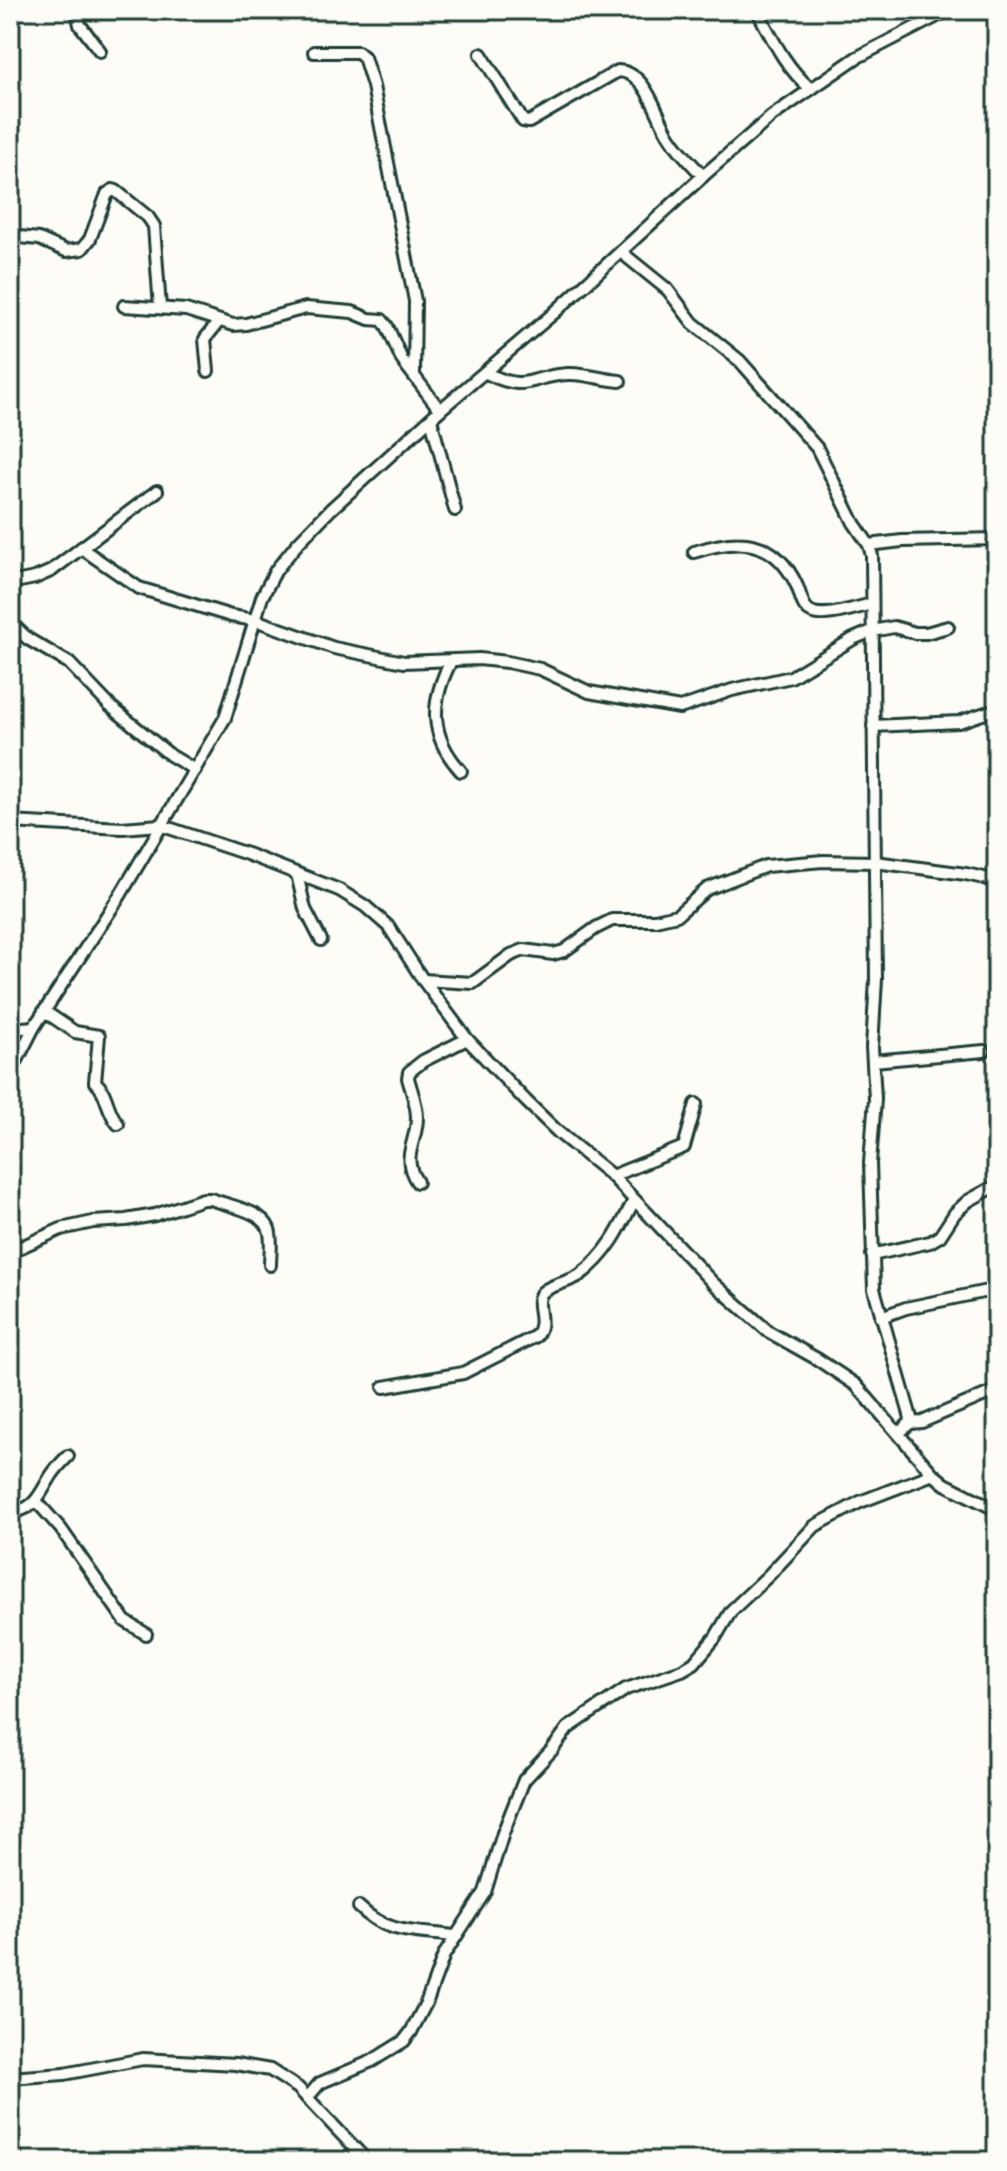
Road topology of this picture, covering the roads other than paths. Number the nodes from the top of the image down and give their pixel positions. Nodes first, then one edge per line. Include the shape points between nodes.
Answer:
1 (77, 10) edge
2 (757, 10) edge
3 (949, 10) edge
4 (100, 51) dead end
5 (314, 52) dead end
6 (481, 54) dead end
7 (810, 88) junction
8 (703, 176) junction
9 (10, 236) edge
10 (621, 252) junction
11 (124, 306) dead end
12 (160, 308) junction
13 (219, 321) junction
14 (208, 371) dead end
15 (486, 373) junction
16 (414, 374) junction
17 (620, 381) dead end
18 (440, 410) junction
19 (431, 419) junction
20 (157, 491) dead end
21 (455, 510) dead end
22 (997, 539) edge
23 (869, 545) junction
24 (81, 548) junction
25 (694, 552) dead end
26 (10, 583) edge
27 (872, 604) junction
28 (255, 620) junction
29 (10, 622) edge
30 (948, 627) dead end
31 (872, 631) junction
32 (451, 661) junction
33 (997, 709) edge
34 (873, 726) junction
35 (195, 770) junction
36 (461, 771) dead end
37 (10, 822) edge
38 (160, 825) junction
39 (875, 862) junction
40 (297, 874) junction
41 (997, 881) edge
42 (321, 940) dead end
43 (423, 980) junction
44 (44, 1011) junction
45 (34, 1027) junction
46 (10, 1029) edge
47 (467, 1039) junction
48 (984, 1051) dead end
49 (873, 1061) junction
50 (10, 1074) edge
51 (696, 1104) dead end
52 (118, 1124) dead end
53 (612, 1176) junction
54 (417, 1182) dead end
55 (997, 1185) edge
56 (634, 1200) junction
57 (10, 1252) edge
58 (872, 1255) junction
59 (270, 1265) dead end
60 (997, 1289) edge
61 (881, 1317) junction
62 (384, 1387) dead end
63 (997, 1390) edge
64 (910, 1423) junction
65 (899, 1433) junction
66 (68, 1456) dead end
67 (933, 1474) junction
68 (37, 1502) junction
69 (997, 1510) edge
70 (10, 1512) edge
71 (146, 1634) dead end
72 (359, 1907) dead end
73 (454, 1936) junction
74 (10, 2078) edge
75 (307, 2098) junction
76 (10, 2138) edge
77 (17, 2161) edge
78 (367, 2161) edge

1 - 4 street via 80,25
2 - 7 street via 784,60
3 - 7 street
5 - 16 street via 358,52 364,57 415,301
6 - 8 street via 523,121 529,122 625,71 645,88 667,134
7 - 8 street
8 - 10 street
9 - 12 street via 39,239 66,251 82,249 107,194 116,191 154,226
10 - 15 street
10 - 23 street via 740,361 817,448
11 - 12 street
12 - 13 street
13 - 14 street via 205,339
13 - 16 street via 246,324 306,308 382,320
15 - 17 street via 517,384 571,374
15 - 18 street
16 - 18 street
18 - 19 street
19 - 21 street
19 - 28 street via 298,543 276,570
20 - 24 street
22 - 23 street
23 - 27 street
24 - 26 street via 51,571
24 - 28 street via 139,588
25 - 27 street via 730,542 769,550 788,570 810,612
27 - 31 street
28 - 32 street via 334,648 404,662
28 - 35 street via 225,718
29 - 35 street via 69,663 110,706
30 - 31 street via 926,633 894,627
31 - 32 street via 791,677 680,708 589,692 525,665
31 - 34 street
32 - 36 street via 440,682 435,712 440,740
33 - 34 street via 959,722
34 - 39 street
35 - 38 street
37 - 38 street
38 - 40 street
38 - 44 street
39 - 41 street
39 - 43 street via 766,866 707,889 677,915 612,920 564,951 524,950 511,955 473,983
39 - 49 street
40 - 42 street via 305,909
40 - 43 street via 365,906 389,927
43 - 47 street
44 - 45 street
44 - 52 street via 75,1032 99,1036 95,1082 102,1086
45 - 46 street
45 - 50 street
47 - 53 street via 559,1133
47 - 54 street via 409,1072 417,1120 408,1162
48 - 49 street
49 - 58 street
51 - 53 street via 684,1147
53 - 56 street
55 - 58 street via 968,1201 930,1242
56 - 62 street via 616,1238 599,1258 577,1277 542,1292 536,1336 463,1373
56 - 65 street via 713,1283 769,1332 856,1385
57 - 59 street via 70,1227 139,1219 211,1199 265,1222 271,1233
58 - 61 street
60 - 61 street
61 - 64 street
63 - 64 street
64 - 65 street
65 - 67 street
66 - 68 street
67 - 69 street
67 - 73 street via 815,1526 731,1611 694,1663 626,1689 568,1728 524,1780 485,1892
68 - 70 street
68 - 71 street via 125,1621
72 - 73 street via 384,1926
73 - 75 street via 404,2041 320,2083
74 - 75 street via 143,2059 179,2060 270,2070
75 - 78 street
76 - 77 street

